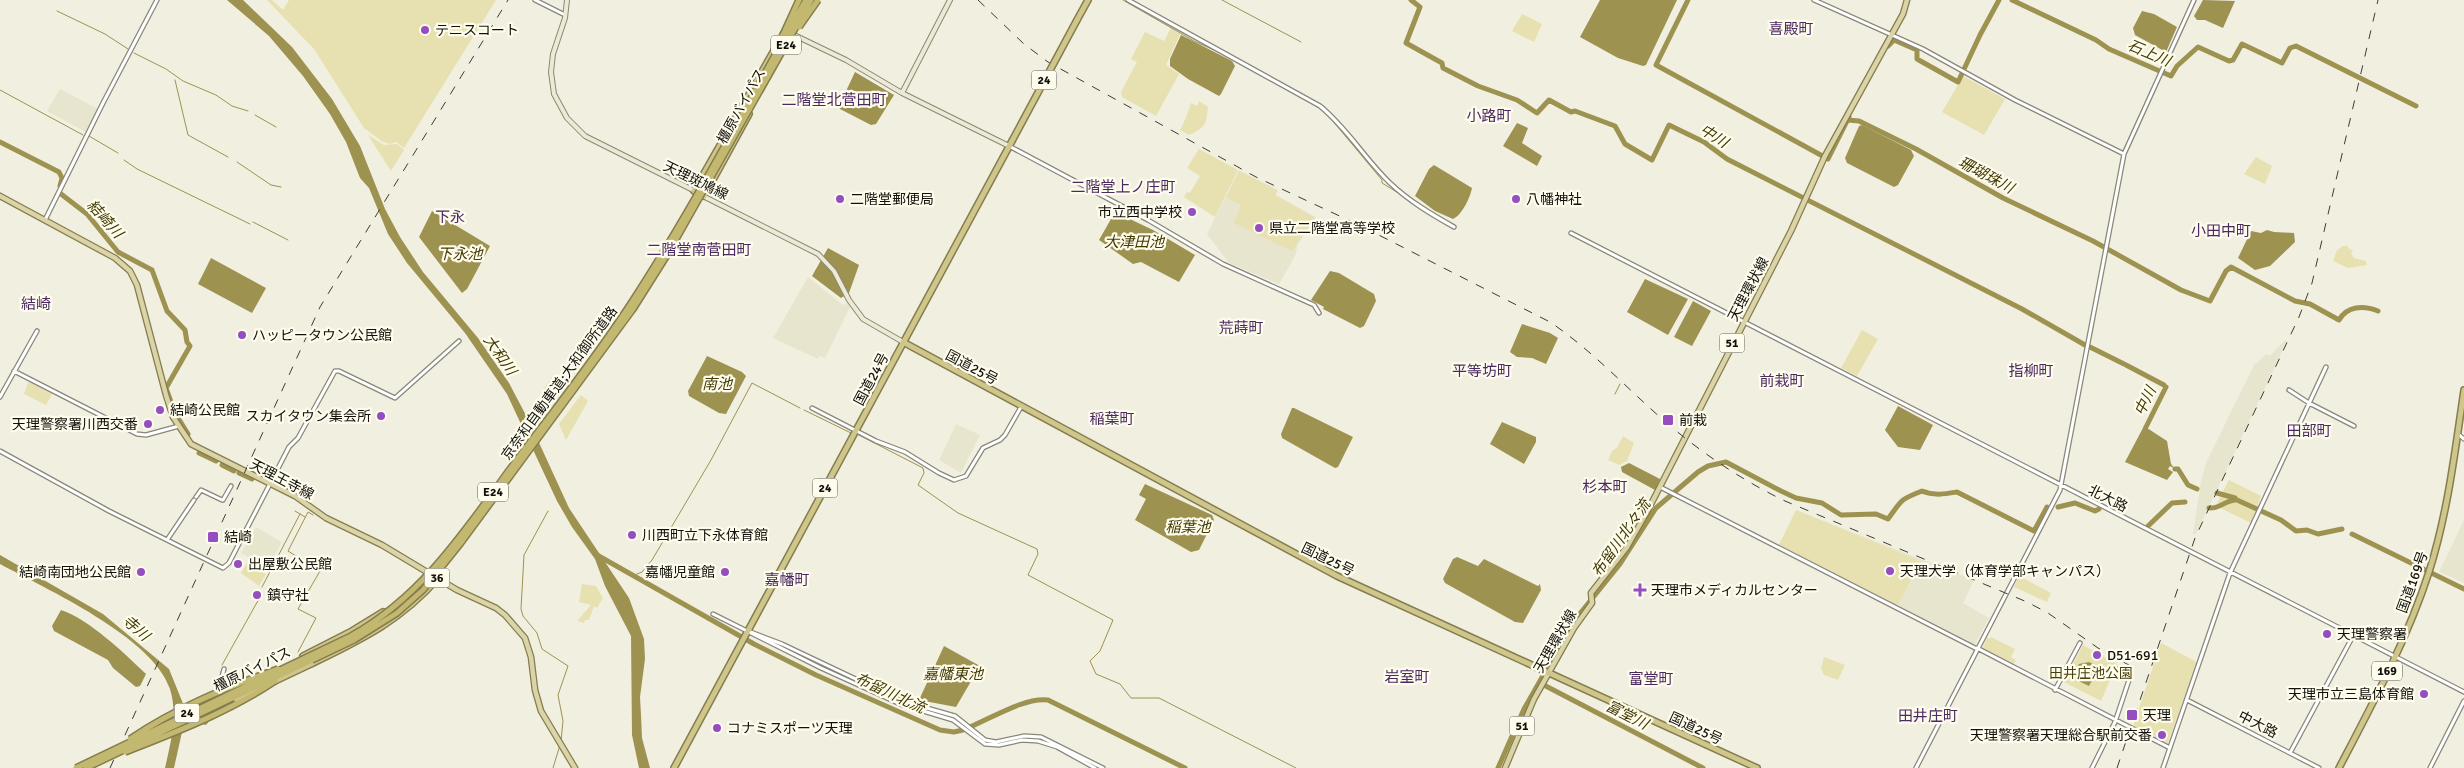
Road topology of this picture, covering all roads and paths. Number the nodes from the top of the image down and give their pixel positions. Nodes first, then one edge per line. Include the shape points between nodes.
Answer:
1 (157, 0) edge
2 (535, 0) edge
3 (567, 0) edge
4 (799, 0) edge
5 (804, 0) edge
6 (812, 0) edge
7 (818, 0) edge
8 (950, 0) edge
9 (1088, 0) edge
10 (1128, 0) edge
11 (1814, 0) edge
12 (1907, 0) edge
13 (2194, 0) edge
14 (565, 15) junction
15 (786, 31) junction
16 (1892, 34) junction
17 (793, 36) junction
18 (769, 65) junction
19 (760, 89) junction
20 (902, 93) junction
21 (1010, 144) junction
22 (2124, 154) junction
23 (694, 191) junction
24 (0, 196) edge
25 (704, 196) junction
26 (45, 220) junction
27 (1454, 227) dead end
28 (1572, 233) dead end
29 (1319, 312) dead end
30 (1743, 321) junction
31 (37, 331) dead end
32 (459, 342) dead end
33 (903, 342) junction
34 (2326, 367) dead end
35 (14, 371) junction
36 (2289, 390) dead end
37 (2464, 390) edge
38 (0, 397) edge
39 (2309, 404) junction
40 (1021, 406) junction
41 (812, 408) dead end
42 (179, 426) junction
43 (2354, 426) dead end
44 (856, 431) junction
45 (2458, 434) junction
46 (2464, 439) edge
47 (0, 451) edge
48 (271, 485) junction
49 (231, 486) dead end
50 (1659, 487) junction
51 (2062, 487) junction
52 (167, 540) junction
53 (427, 572) junction
54 (2230, 573) junction
55 (438, 578) junction
56 (713, 614) dead end
57 (747, 633) junction
58 (2353, 636) junction
59 (2080, 643) dead end
60 (1977, 649) junction
61 (2394, 656) junction
62 (224, 669) dead end
63 (290, 669) junction
64 (2117, 669) dead end
65 (1548, 673) junction
66 (2055, 690) junction
67 (2464, 692) edge
68 (2186, 700) junction
69 (2464, 701) edge
70 (205, 722) dead end
71 (2115, 722) junction
72 (963, 725) junction
73 (122, 744) junction
74 (2170, 748) junction
75 (2290, 753) junction
76 (104, 761) junction
77 (75, 768) edge
78 (87, 768) edge
79 (575, 768) edge
80 (674, 768) edge
81 (1095, 768) edge
82 (1103, 768) edge
83 (1504, 768) edge
84 (1757, 768) edge
85 (1916, 768) edge
86 (2092, 768) edge
87 (2163, 768) edge
88 (2319, 768) edge
89 (2339, 768) edge
90 (2430, 768) edge

1 - 26 street
2 - 14 street
3 - 14 main road, 天理斑鳩線
4 - 18 highway, bridge
5 - 15 highway, 橿原バイパス
5 - 18 highway, 京奈和自動車道;大和御所道路 / E24, bridge
6 - 17 highway, 橿原バイパス
6 - 19 highway, 京奈和自動車道;大和御所道路 / E24, bridge
7 - 19 highway, bridge
8 - 20 main road
9 - 21 highway, 国道24号 / 24, bridge
10 - 27 street via 1320,106 1389,182 1408,199
11 - 16 street
12 - 16 main road, 天理環状線 / 51
13 - 22 street
14 - 23 main road, 天理斑鳩線 via 553,54 551,77 556,99 570,123 590,138
15 - 17 main road
15 - 23 highway, 橿原バイパス
16 - 22 street
16 - 30 main road, 天理環状線 / 51
17 - 20 main road via 846,60
17 - 25 highway, 橿原バイパス
18 - 63 highway, 京奈和自動車道;大和御所道路 / E24, bridge via 630,306 443,559 419,586 381,618
19 - 63 highway, 京奈和自動車道;大和御所道路 / E24, bridge via 633,309 435,577 406,606 384,622
20 - 21 main road
21 - 29 street via 1223,264 1307,301
21 - 33 highway, 国道24号 / 24
22 - 51 street
23 - 25 main road, 天理斑鳩線
24 - 26 main road, 天理王寺線 / 36
25 - 33 main road, 天理斑鳩線 via 822,257 863,319
26 - 42 main road, 天理王寺線 / 36 via 115,258 132,274 164,392
28 - 30 street, 北大路
30 - 50 main road, 天理環状線 / 51
30 - 51 street, 北大路
31 - 35 street
32 - 48 street via 395,398 335,371
33 - 40 highway, 国道25号
33 - 44 highway, 国道24号 / 24
34 - 39 street
35 - 38 street
35 - 42 street via 133,433 146,435
36 - 39 street
37 - 45 highway, 国道169号 / 169
39 - 43 street
39 - 54 street
40 - 44 street via 1005,435 983,448 966,476 954,480 905,452
40 - 65 highway, 国道25号 via 1319,568
41 - 44 street
42 - 48 main road, 天理王寺線 / 36 via 196,448
44 - 57 highway, 国道24号 / 24
45 - 46 street
45 - 61 highway, 国道169号 / 169 via 2446,510 2429,571
47 - 52 street
48 - 52 street via 227,566 220,568
48 - 53 main road, 天理王寺線 / 36
49 - 52 street via 222,500 202,490
50 - 60 street
50 - 65 main road, 天理環状線 / 51 via 1627,547 1591,598
51 - 54 street, 北大路
51 - 60 street
53 - 55 main road, 天理王寺線 / 36
53 - 73 highway, 橿原バイパス / 24, bridge via 382,613 352,631
54 - 58 street, 北大路
54 - 68 street
55 - 76 highway, 橿原バイパス / 24, bridge via 391,623
55 - 79 main road, 天理王寺線 / 36 via 466,596 496,608 520,630 531,656 537,700 546,722
56 - 57 street
57 - 72 street via 900,704
57 - 80 highway, 国道24号 / 24
58 - 61 street, 北大路
58 - 75 street
59 - 66 street
60 - 66 street
60 - 85 street
61 - 67 street, 北大路
61 - 89 highway, 国道169号 / 169
62 - 70 street via 218,695
63 - 73 highway, bridge via 237,683 165,718
63 - 76 highway, bridge via 265,688 204,719
63 - 77 highway, 京奈和自動車道;大和御所道路 / E24, bridge
63 - 78 highway, 京奈和自動車道;大和御所道路 / E24, bridge
64 - 71 street via 2130,677
65 - 83 main road, 天理環状線 / 51
65 - 84 highway, 国道25号
66 - 71 street
68 - 74 street
68 - 75 street, 中大路
69 - 90 street
71 - 74 street
71 - 86 street
72 - 81 street via 985,744 1038,741 1057,747
72 - 82 street via 985,740 996,742 1017,736 1041,737
73 - 77 highway, 橿原バイパス / 24, bridge
74 - 87 street
75 - 88 street, 中大路
76 - 78 highway, 橿原バイパス / 24, bridge

